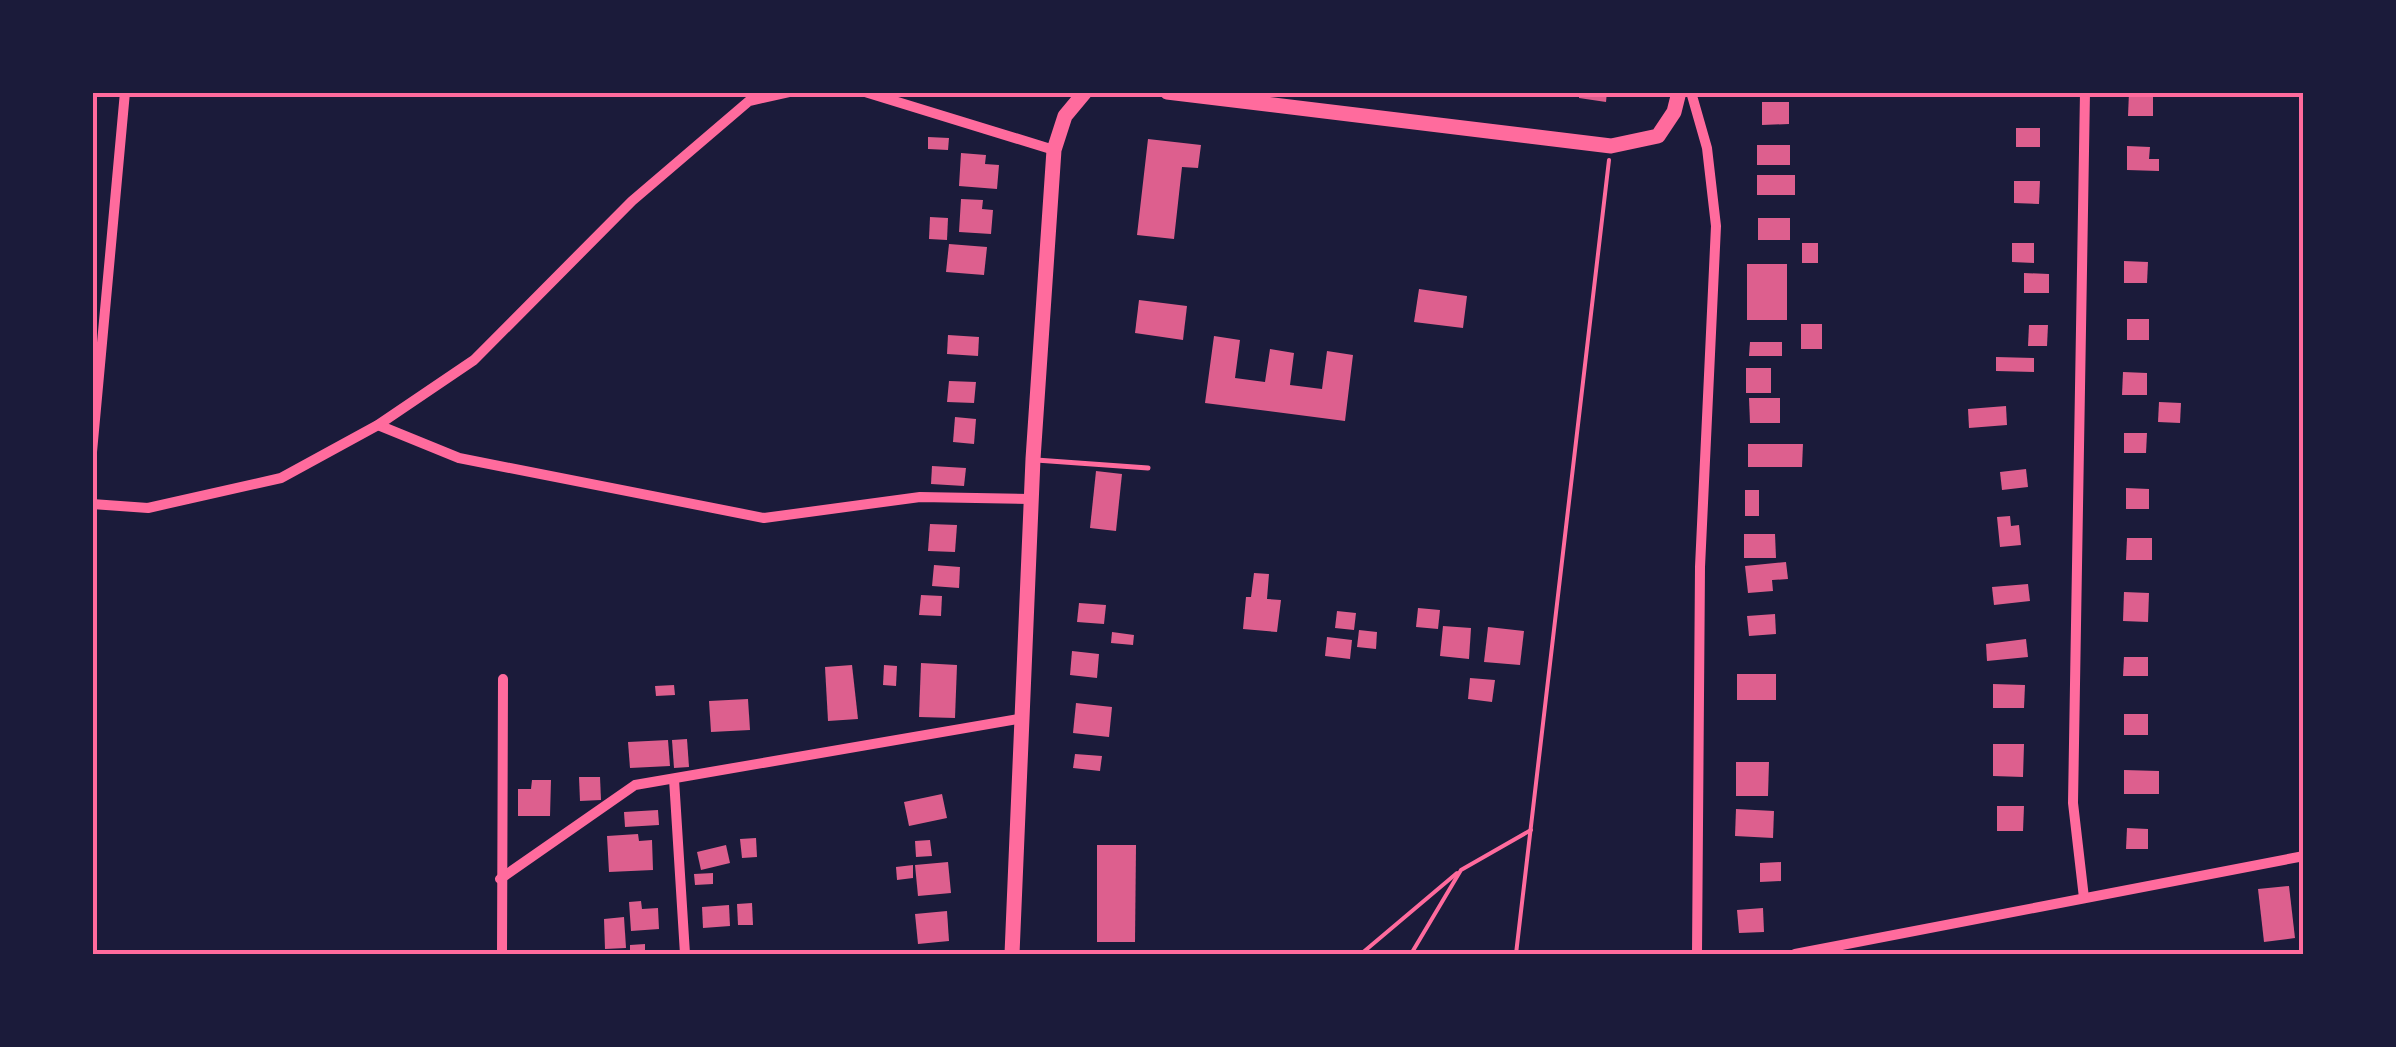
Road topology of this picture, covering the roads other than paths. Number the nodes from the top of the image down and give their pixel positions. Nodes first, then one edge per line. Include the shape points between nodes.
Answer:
1 (125, 92) edge
2 (789, 92) edge
3 (865, 92) edge
4 (1168, 92) edge
5 (1679, 92) edge
6 (1690, 92) edge
7 (2084, 92) edge
8 (1084, 93) edge
9 (1054, 150) junction
10 (378, 424) junction
11 (92, 452) edge
12 (1032, 460) junction
13 (1148, 468) dead end
14 (1030, 500) junction
15 (92, 504) edge
16 (502, 679) dead end
17 (1024, 718) junction
18 (674, 779) junction
19 (2304, 856) edge
20 (500, 878) junction
21 (2084, 898) junction
22 (502, 954) edge
23 (685, 954) edge
24 (1012, 954) edge
25 (1696, 954) edge
26 (1794, 954) edge

1 - 11 street
2 - 10 street via 750,102 632,201 474,360
3 - 9 street
4 - 5 main road via 1611,146 1658,136
6 - 25 street via 1707,148 1716,226 1700,567
7 - 21 street via 2073,803
8 - 9 main road via 1064,116
9 - 12 main road
10 - 14 street via 459,458 764,518 920,497
10 - 15 street via 281,478 148,508
12 - 13 lane
12 - 14 main road
14 - 17 main road
16 - 20 street
17 - 18 street
17 - 24 main road
18 - 20 street via 635,785
18 - 23 street
19 - 21 street
20 - 22 street
21 - 26 street

